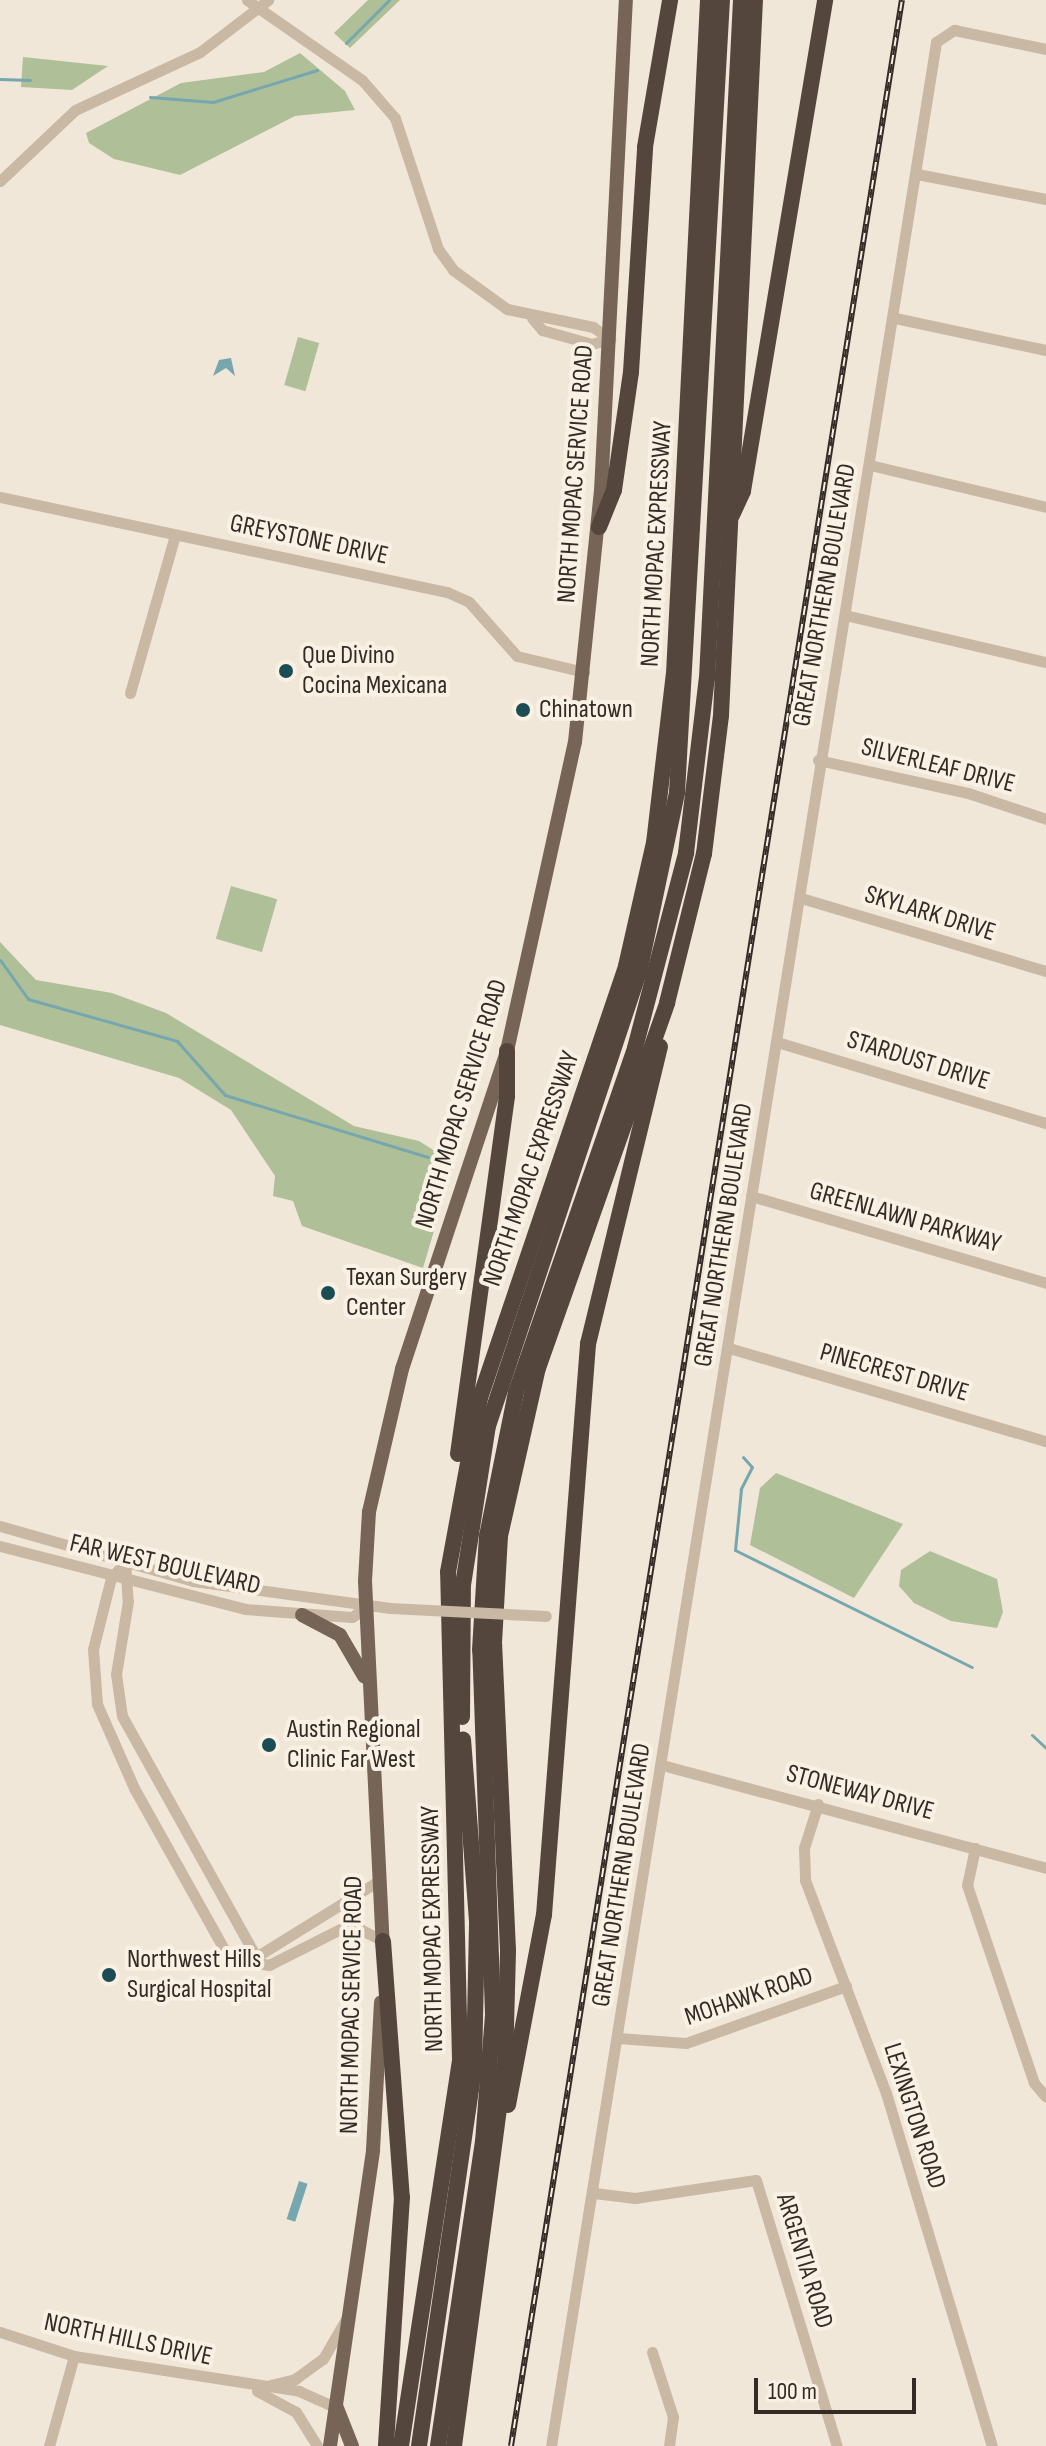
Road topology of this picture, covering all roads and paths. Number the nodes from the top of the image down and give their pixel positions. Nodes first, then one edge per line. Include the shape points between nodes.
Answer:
1 (247, 0) edge
2 (626, 0) edge
3 (670, 0) edge
4 (708, 0) edge
5 (722, 0) edge
6 (741, 0) edge
7 (755, 0) edge
8 (825, 0) edge
9 (264, 5) edge
10 (1046, 49) edge
11 (917, 174) junction
12 (0, 181) edge
13 (1046, 199) edge
14 (895, 318) junction
15 (610, 339) junction
16 (1046, 350) edge
17 (870, 465) junction
18 (0, 497) edge
19 (1046, 507) edge
20 (728, 524) junction
21 (599, 527) junction
22 (175, 535) junction
23 (845, 615) junction
24 (1046, 662) edge
25 (584, 672) junction
26 (130, 693) dead end
27 (818, 760) junction
28 (1046, 819) edge
29 (801, 898) junction
30 (1046, 971) edge
31 (667, 1003) junction
32 (777, 1042) junction
33 (507, 1051) junction
34 (1046, 1123) edge
35 (751, 1196) junction
36 (1046, 1283) edge
37 (729, 1348) junction
38 (1046, 1441) edge
39 (458, 1496) junction
40 (0, 1526) edge
41 (0, 1546) edge
42 (125, 1562) junction
43 (111, 1578) junction
44 (130, 1583) junction
45 (366, 1607) junction
46 (302, 1615) junction
47 (565, 1617) junction
48 (371, 1696) junction
49 (662, 1765) junction
50 (150, 1771) junction
51 (134, 1788) junction
52 (818, 1804) junction
53 (975, 1848) junction
54 (1046, 1868) edge
55 (473, 1878) junction
56 (380, 1880) junction
57 (383, 1941) junction
58 (254, 1953) junction
59 (247, 1967) junction
60 (462, 1981) junction
61 (846, 1986) junction
62 (618, 2038) junction
63 (1046, 2097) edge
64 (500, 2125) junction
65 (594, 2193) junction
66 (350, 2309) junction
67 (0, 2332) edge
68 (652, 2352) dead end
69 (74, 2356) junction
70 (249, 2387) junction
71 (337, 2408) junction
72 (49, 2446) edge
73 (317, 2446) edge
74 (330, 2446) edge
75 (352, 2446) edge
76 (386, 2446) edge
77 (401, 2446) edge
78 (419, 2446) edge
79 (438, 2446) edge
80 (454, 2446) edge
81 (551, 2446) edge
82 (669, 2446) edge
83 (837, 2446) edge
84 (992, 2446) edge

1 - 9 street
2 - 15 main road, NORTH MOPAC SERVICE ROAD
3 - 21 highway via 645,147 631,372 614,490
4 - 39 highway, NORTH MOPAC EXPRESSWAY via 674,674 654,843 626,966 495,1349
5 - 55 highway via 677,792 639,973 508,1355 477,1478 461,1658
6 - 79 highway via 707,678 686,853 635,1048 516,1392 487,1536 480,1650 493,2014 483,2142
7 - 20 highway
8 - 20 highway via 743,491
9 - 12 street via 200,52 75,110
9 - 15 street via 377,95 410,147 444,258 482,294 532,318 593,327
10 - 11 street, GREAT NORTHERN BOULEVARD via 942,32
11 - 13 street
11 - 14 street, GREAT NORTHERN BOULEVARD
14 - 16 street
14 - 17 street, GREAT NORTHERN BOULEVARD
15 - 21 main road, NORTH MOPAC SERVICE ROAD
17 - 19 street
17 - 23 street, GREAT NORTHERN BOULEVARD
18 - 22 street, GREYSTONE DRIVE via 63,505
20 - 31 highway via 717,757 704,854
21 - 25 main road, NORTH MOPAC SERVICE ROAD
22 - 25 street, GREYSTONE DRIVE via 447,592 469,602 517,656
22 - 26 street
23 - 24 street
23 - 27 street, GREAT NORTHERN BOULEVARD
25 - 33 main road, NORTH MOPAC SERVICE ROAD via 547,887
27 - 28 street, SILVERLEAF DRIVE via 955,789
27 - 29 street, GREAT NORTHERN BOULEVARD
29 - 30 street, SKYLARK DRIVE
29 - 32 street, GREAT NORTHERN BOULEVARD
31 - 47 highway via 591,1331
31 - 64 highway via 538,1368 500,1536 494,1643 508,1950
32 - 34 street, STARDUST DRIVE
32 - 35 street, GREAT NORTHERN BOULEVARD
33 - 39 highway
33 - 45 main road, NORTH MOPAC SERVICE ROAD via 387,1420 369,1512
35 - 36 street, GREENLAWN PARKWAY
35 - 37 street, GREAT NORTHERN BOULEVARD
37 - 38 street, PINECREST DRIVE
37 - 49 street, GREAT NORTHERN BOULEVARD
39 - 60 highway, NORTH MOPAC EXPRESSWAY via 448,1646
40 - 42 street, FAR WEST BOULEVARD
41 - 43 street, FAR WEST BOULEVARD
42 - 43 street
42 - 44 street
42 - 45 street, FAR WEST BOULEVARD via 197,1582 353,1599
43 - 44 street, FAR WEST BOULEVARD
43 - 51 street via 92,1668 97,1704
44 - 46 street, FAR WEST BOULEVARD
44 - 50 street via 116,1695
45 - 46 street, FAR WEST BOULEVARD via 352,1617
45 - 47 street, FAR WEST BOULEVARD, bridge
45 - 48 main road, NORTH MOPAC SERVICE ROAD
46 - 48 main road via 348,1644
47 - 64 highway via 544,1915 513,2092
48 - 56 main road, NORTH MOPAC SERVICE ROAD
49 - 52 street, STONEWAY DRIVE
49 - 62 street, GREAT NORTHERN BOULEVARD
50 - 51 street
50 - 58 street
51 - 59 street via 230,1960
52 - 53 street, STONEWAY DRIVE
52 - 61 street, LEXINGTON ROAD via 804,1848 805,1880
53 - 54 street, STONEWAY DRIVE
53 - 63 street via 967,1885 1034,2083
55 - 60 highway
55 - 78 highway via 478,1955 469,2123
56 - 57 main road, NORTH MOPAC SERVICE ROAD
56 - 58 street
57 - 59 street via 350,1924 269,1965
57 - 66 main road, NORTH MOPAC SERVICE ROAD via 373,2150
57 - 76 highway via 402,2197
58 - 59 street
60 - 77 highway, NORTH MOPAC EXPRESSWAY via 450,2143
61 - 62 street, MOHAWK ROAD via 686,2043
61 - 84 street, LEXINGTON ROAD via 886,2093
62 - 65 street, GREAT NORTHERN BOULEVARD
64 - 80 highway
65 - 81 street, GREAT NORTHERN BOULEVARD
65 - 83 street, ARGENTIA ROAD via 635,2198 756,2180
66 - 70 street via 331,2349 311,2368
66 - 71 main road, NORTH MOPAC SERVICE ROAD
67 - 69 street, NORTH HILLS DRIVE
68 - 82 street via 673,2417
69 - 70 street, NORTH HILLS DRIVE
69 - 72 street
70 - 71 street, NORTH HILLS DRIVE via 299,2391
70 - 73 street, NORTH HILLS DRIVE via 296,2412
71 - 74 main road, NORTH MOPAC SERVICE ROAD
71 - 75 main road

